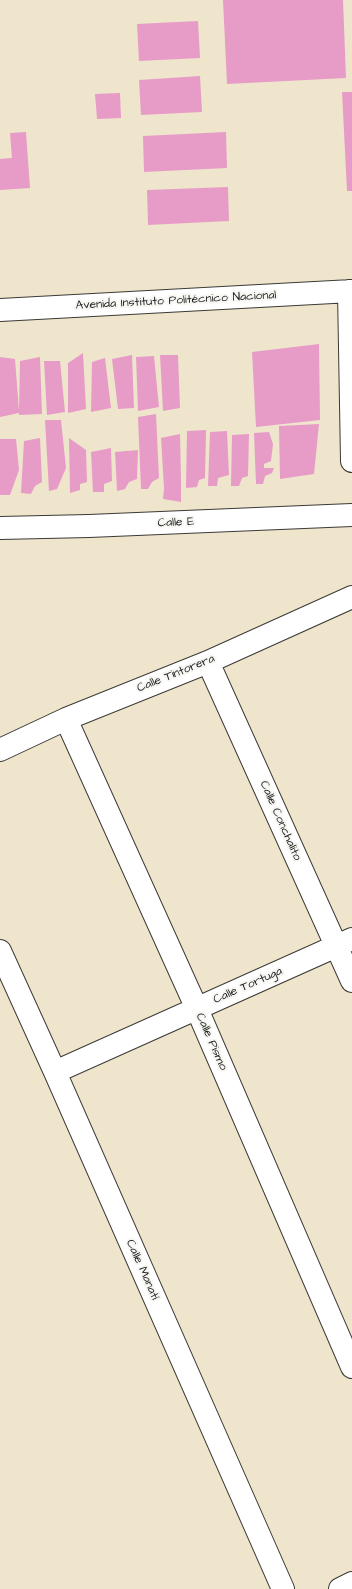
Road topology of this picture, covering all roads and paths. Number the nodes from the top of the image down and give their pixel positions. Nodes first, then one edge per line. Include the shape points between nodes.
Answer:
1 (351, 291) edge
2 (0, 310) edge
3 (352, 461) edge
4 (352, 516) edge
5 (0, 528) edge
6 (352, 598) edge
7 (208, 662) junction
8 (66, 719) junction
9 (0, 750) edge
10 (344, 942) edge
11 (0, 951) edge
12 (352, 981) edge
13 (197, 1009) junction
14 (55, 1072) junction
15 (352, 1367) edge
16 (352, 1583) edge
17 (282, 1589) edge
18 (340, 1589) edge

1 - 2 street, Avenida Instituto Politécnico Nacional
1 - 3 street
4 - 5 street, Calle E
6 - 7 street, Calle Tintorera
7 - 8 street, Calle Tintorera
7 - 10 street, Calle Conchalito
8 - 9 street, Calle Tintorera
8 - 13 street, Calle Pismo
10 - 12 street, Calle Conchalito
10 - 13 street, Calle Tortuga
11 - 14 street, Calle Manatí
13 - 14 street, Calle Tortuga
13 - 15 street, Calle Pismo
14 - 17 street, Calle Manatí
16 - 18 street

